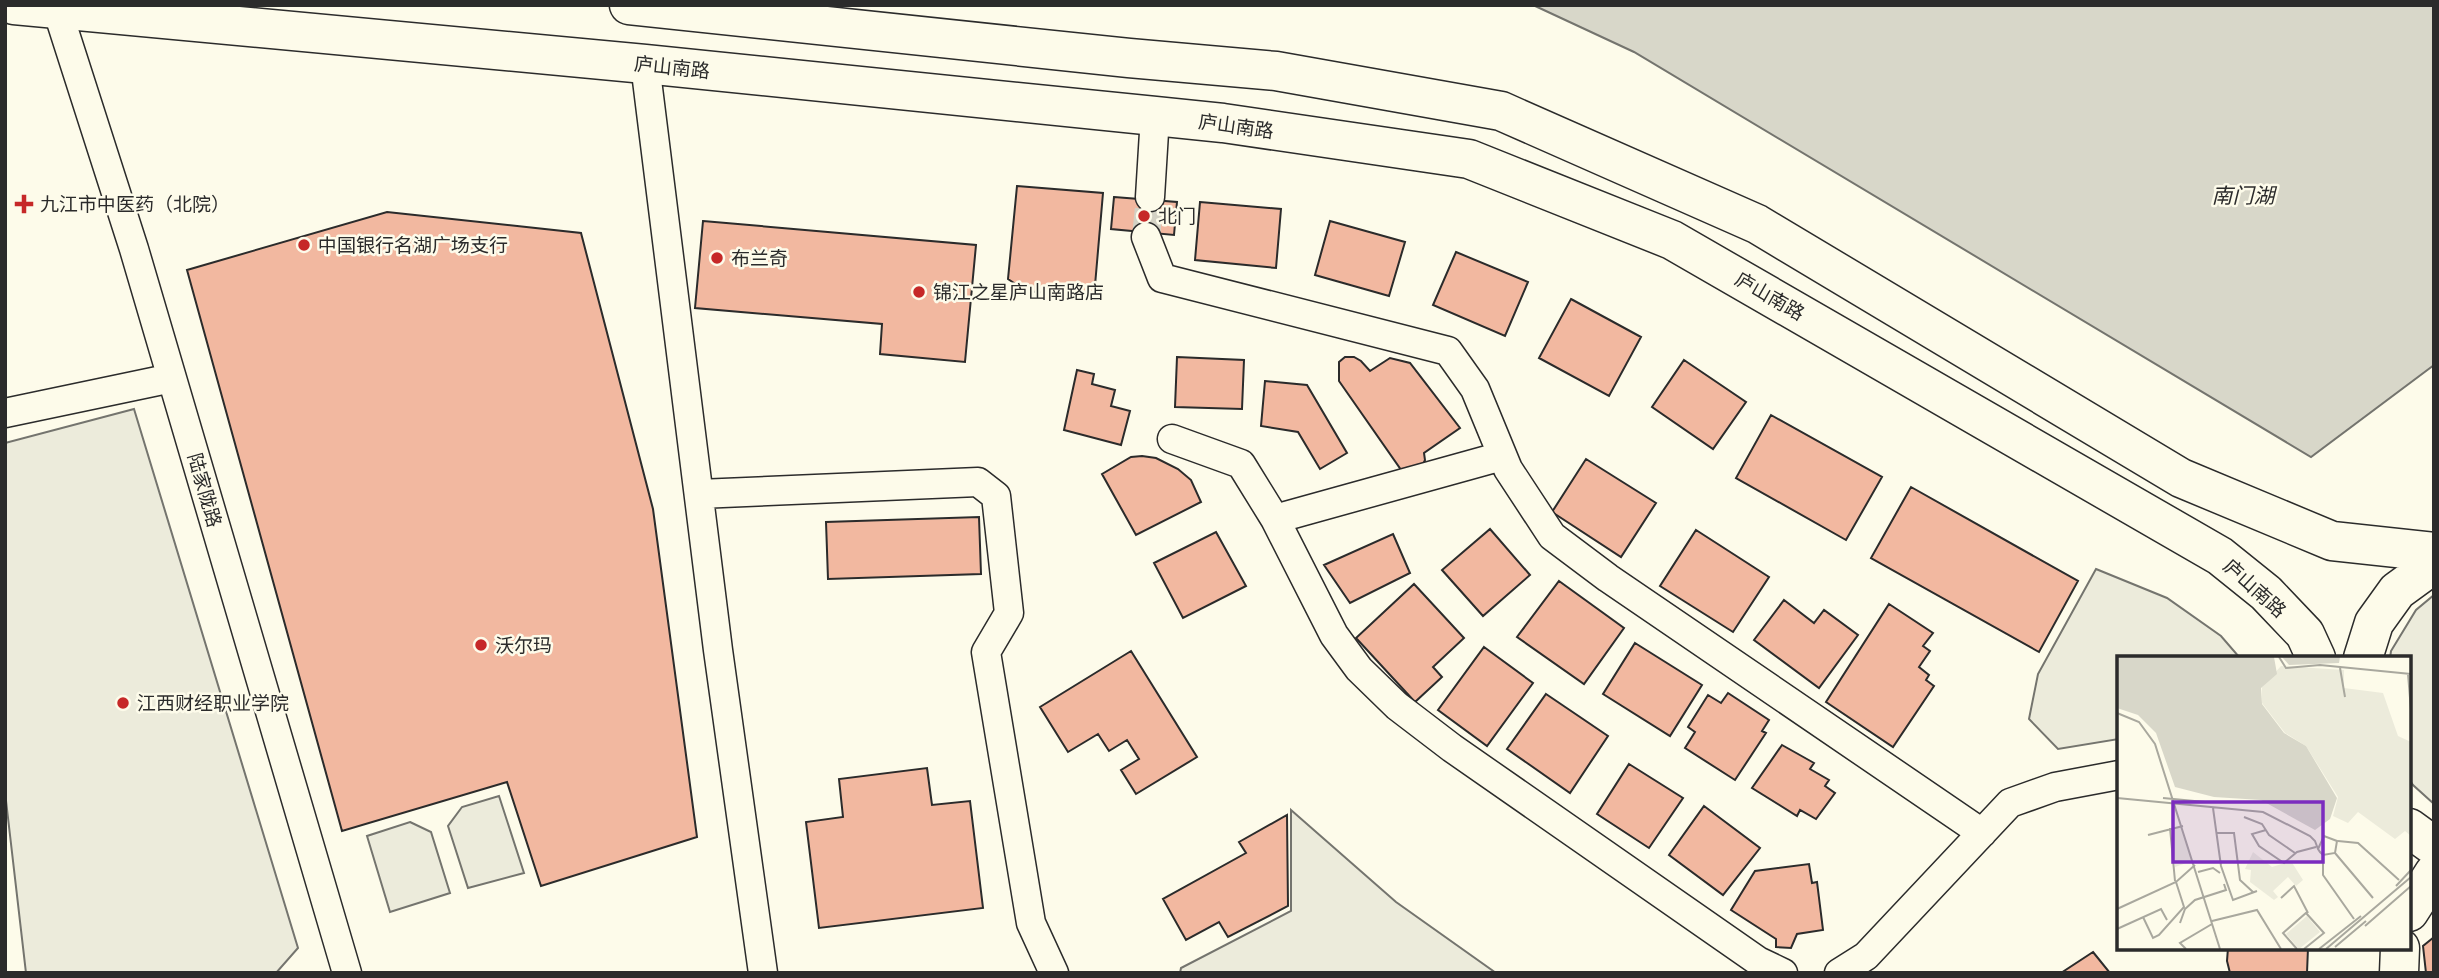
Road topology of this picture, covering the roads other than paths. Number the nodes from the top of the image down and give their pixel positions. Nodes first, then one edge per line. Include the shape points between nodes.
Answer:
1 (14, 5) edge
2 (629, 5) edge
3 (57, 7) edge
4 (645, 64) junction
5 (1155, 116) junction
6 (1150, 197) tunnel mouth
7 (1146, 237) tunnel mouth
8 (172, 377) junction
9 (5, 413) edge
10 (1172, 439) dead end
11 (1503, 456) junction
12 (699, 494) junction
13 (1275, 519) junction
14 (2434, 552) edge
15 (2434, 564) edge
16 (2315, 656) edge
17 (2364, 656) edge
18 (2117, 775) edge
19 (2411, 829) edge
20 (1982, 833) junction
21 (2434, 846) edge
22 (2434, 873) edge
23 (2411, 909) edge
24 (2400, 950) edge
25 (347, 973) edge
26 (763, 973) edge
27 (1054, 973) edge
28 (1783, 973) edge
29 (1839, 973) edge
30 (2399, 973) edge

1 - 3 main road, 庐山南路
2 - 14 main road via 1276,71 1501,111 1757,224 2180,478 2332,541
3 - 4 main road, 庐山南路
3 - 8 street, 陆家陇路
4 - 5 main road, 庐山南路
4 - 12 street
5 - 6 street
5 - 16 main road, 庐山南路 via 1469,159 1672,240 2220,556 2266,593 2305,634
7 - 11 street via 1162,278 1448,351 1475,389
8 - 9 street
8 - 25 street, 陆家陇路
10 - 13 street via 1241,464
11 - 13 street
11 - 20 street via 1552,536
12 - 26 street
12 - 27 street via 978,482 996,496 1009,612 986,652 1031,923
13 - 28 street via 1334,635 1359,669 1397,706 1758,961
15 - 17 main road via 2397,591 2374,623
18 - 20 street via 2054,787 2010,803
19 - 21 main road
20 - 29 street via 1866,956
22 - 23 main road
24 - 30 main road

